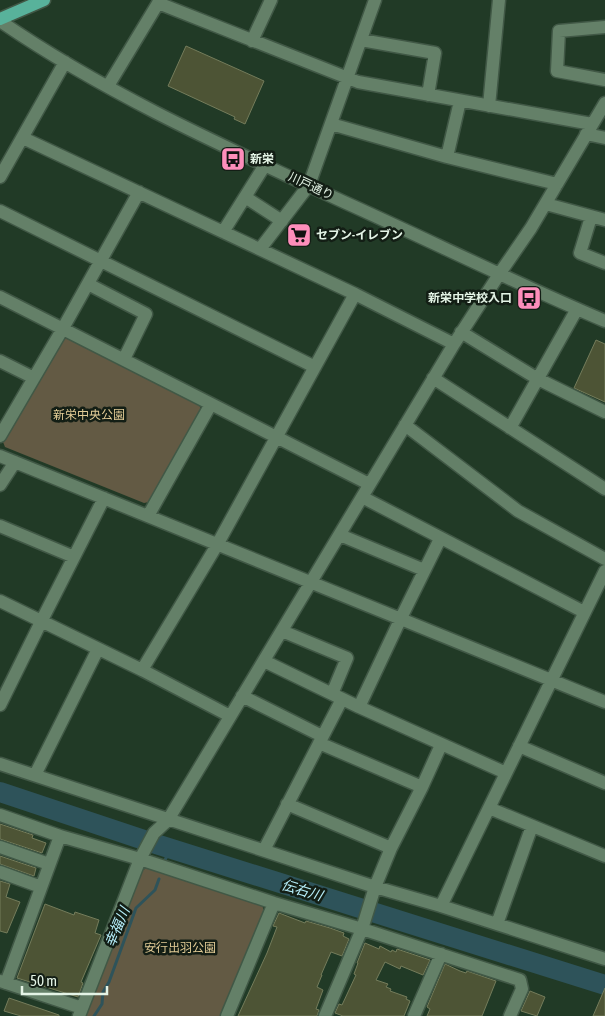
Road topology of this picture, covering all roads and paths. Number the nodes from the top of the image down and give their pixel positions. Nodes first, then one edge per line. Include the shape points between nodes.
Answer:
1 (44, 0) edge
2 (271, 0) edge
3 (375, 0) edge
4 (499, 0) edge
5 (159, 2) edge
6 (0, 20) edge
7 (605, 27) edge
8 (361, 40) junction
9 (252, 41) junction
10 (65, 62) junction
11 (346, 79) junction
12 (605, 80) edge
13 (108, 86) junction
14 (428, 95) junction
15 (460, 101) junction
16 (605, 103) edge
17 (489, 106) junction
18 (331, 124) junction
19 (589, 129) junction
20 (23, 138) junction
21 (605, 138) edge
22 (448, 157) junction
23 (265, 165) junction
24 (0, 178) edge
25 (557, 184) junction
26 (309, 186) junction
27 (139, 192) junction
28 (245, 197) junction
29 (546, 204) junction
30 (0, 212) edge
31 (591, 217) junction
32 (605, 220) edge
33 (282, 221) junction
34 (223, 232) junction
35 (260, 249) junction
36 (100, 262) junction
37 (605, 263) edge
38 (500, 273) junction
39 (88, 284) junction
40 (355, 294) junction
41 (0, 297) edge
42 (577, 309) junction
43 (605, 321) edge
44 (62, 330) junction
45 (461, 332) junction
46 (454, 344) junction
47 (124, 359) junction
48 (0, 361) edge
49 (315, 367) junction
50 (34, 378) junction
51 (433, 378) junction
52 (538, 379) junction
53 (211, 404) junction
54 (605, 412) edge
55 (6, 414) edge
56 (405, 425) junction
57 (510, 428) junction
58 (0, 436) edge
59 (277, 436) junction
60 (0, 456) edge
61 (15, 462) junction
62 (369, 484) junction
63 (0, 485) edge
64 (605, 489) edge
65 (104, 498) junction
66 (362, 498) junction
67 (148, 516) junction
68 (0, 526) edge
69 (340, 535) junction
70 (440, 539) junction
71 (217, 545) junction
72 (74, 557) junction
73 (605, 559) edge
74 (424, 570) junction
75 (605, 571) edge
76 (312, 582) junction
77 (0, 601) edge
78 (584, 612) junction
79 (401, 618) junction
80 (40, 622) junction
81 (282, 630) junction
82 (98, 649) junction
83 (264, 661) junction
84 (142, 670) junction
85 (552, 680) junction
86 (242, 696) junction
87 (337, 697) junction
88 (605, 702) edge
89 (0, 705) edge
90 (359, 707) junction
91 (230, 716) junction
92 (321, 740) junction
93 (441, 745) junction
94 (520, 746) junction
95 (0, 764) edge
96 (506, 773) junction
97 (35, 775) junction
98 (605, 783) edge
99 (422, 787) junction
100 (287, 804) junction
101 (489, 808) junction
102 (0, 815) edge
103 (168, 820) junction
104 (532, 826) junction
105 (60, 836) junction
106 (0, 847) edge
107 (391, 848) junction
108 (264, 850) junction
109 (605, 856) edge
110 (140, 859) junction
111 (49, 864) junction
112 (0, 872) edge
113 (41, 887) junction
114 (375, 888) junction
115 (274, 903) junction
116 (441, 906) junction
117 (497, 924) junction
118 (362, 929) junction
119 (441, 954) junction
120 (605, 959) edge
121 (3, 982) edge
122 (80, 1012) edge
123 (227, 1016) edge
124 (325, 1016) edge
125 (414, 1016) edge
126 (510, 1016) edge

1 - 6 main road
2 - 9 street
3 - 8 street
4 - 17 street
5 - 9 street
5 - 13 street
6 - 10 street, 川戸通り
7 - 12 street via 559,31 557,71
8 - 11 street
8 - 14 street via 435,53
9 - 11 street
10 - 13 street, 川戸通り
10 - 20 street
11 - 14 street
11 - 18 street
13 - 23 street, 川戸通り
14 - 15 street
15 - 17 street
15 - 22 street
16 - 19 street
17 - 19 street
18 - 22 street
18 - 26 street
19 - 21 street
19 - 25 street
20 - 24 street
20 - 27 street
22 - 25 street
23 - 26 street, 川戸通り
23 - 28 street
25 - 29 street
26 - 33 street
26 - 38 street, 川戸通り
27 - 34 street
27 - 36 street
28 - 33 street
28 - 34 street
29 - 31 street
29 - 38 street
30 - 36 street
31 - 32 street
31 - 37 street via 580,253
33 - 35 street
34 - 35 street
35 - 40 street
36 - 39 street
36 - 49 street
38 - 42 street, 川戸通り
38 - 45 street
39 - 44 street
39 - 47 street via 146,314
40 - 46 street
40 - 49 street
41 - 44 street
42 - 43 street, 川戸通り
42 - 52 street
44 - 47 street
44 - 50 street
45 - 46 street
45 - 52 street
46 - 51 street
47 - 53 street
48 - 50 street
49 - 59 street
50 - 55 street
51 - 56 street
51 - 57 street
52 - 54 street
52 - 57 street
53 - 59 street
53 - 67 street
55 - 58 street
56 - 62 street
56 - 73 street via 518,511
57 - 64 street
59 - 62 street
59 - 71 street
60 - 61 street
61 - 63 street
61 - 65 street
62 - 66 street
65 - 67 street
65 - 72 street
66 - 69 street
66 - 70 street
67 - 71 street
68 - 72 street
69 - 74 street
69 - 76 street
70 - 74 street
70 - 78 street
71 - 76 street
71 - 84 street
72 - 80 street
74 - 79 street
75 - 78 street
76 - 79 street
76 - 81 street
77 - 80 street
78 - 85 street
79 - 85 street
79 - 90 street
80 - 82 street
80 - 89 street
81 - 83 street
81 - 87 street via 347,658
82 - 84 street
82 - 97 street
83 - 86 street
83 - 87 street
84 - 91 street
85 - 88 street
85 - 94 street
86 - 91 street
86 - 92 street
87 - 90 street
87 - 92 street
90 - 93 street
91 - 103 street
92 - 99 street
92 - 100 street
93 - 96 street
93 - 99 street
94 - 96 street
94 - 98 street
95 - 97 street
96 - 101 street
97 - 103 street
99 - 107 street
100 - 107 street
100 - 108 street
101 - 104 street
101 - 116 street
102 - 105 street
103 - 108 street
103 - 110 street via 154,832
104 - 109 street
104 - 117 street
105 - 110 street
105 - 111 street
106 - 111 street
107 - 114 street
108 - 114 street
110 - 115 street
110 - 122 street
111 - 113 street
112 - 113 street
113 - 121 street
114 - 116 street
114 - 118 street
115 - 118 street
115 - 123 street
116 - 117 street
117 - 120 street
118 - 119 street
118 - 124 street
119 - 125 street
119 - 126 street via 520,980 522,989
121 - 122 street

